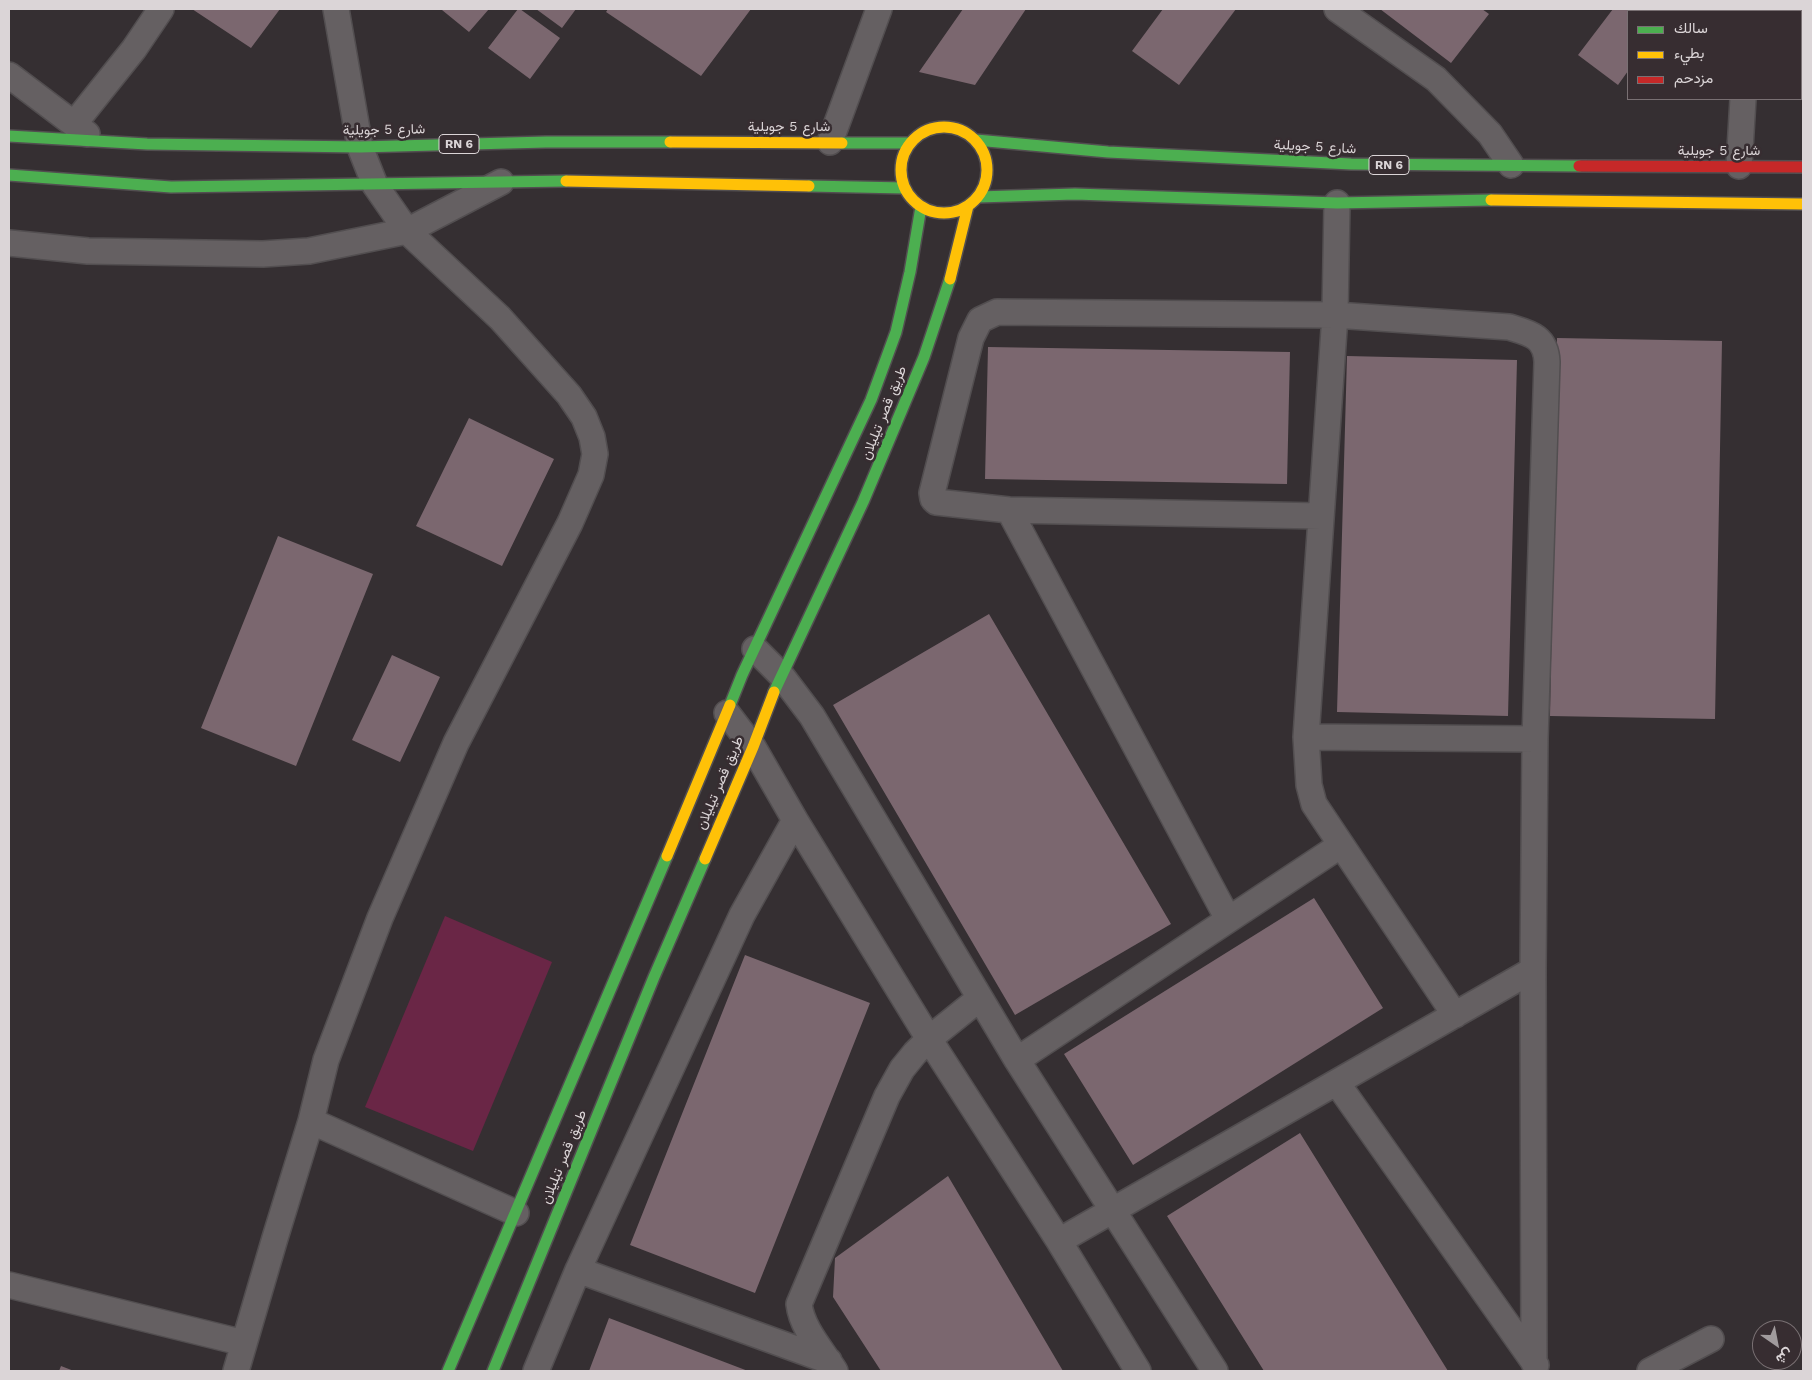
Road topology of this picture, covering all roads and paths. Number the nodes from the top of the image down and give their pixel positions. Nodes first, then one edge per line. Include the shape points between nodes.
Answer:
1 (161, 9) edge
2 (336, 9) edge
3 (879, 9) edge
4 (1337, 9) edge
5 (9, 75) edge
6 (1743, 100) edge
7 (74, 124) junction
8 (9, 136) edge
9 (976, 140) junction
10 (96, 142) junction
11 (830, 142) junction
12 (909, 143) junction
13 (360, 147) junction
14 (1511, 165) junction
15 (1739, 166) junction
16 (1803, 167) edge
17 (9, 174) edge
18 (501, 182) junction
19 (375, 185) junction
20 (904, 188) junction
21 (978, 197) junction
22 (1337, 203) junction
23 (1803, 204) edge
24 (968, 206) junction
25 (921, 207) junction
26 (407, 231) junction
27 (9, 243) edge
28 (1335, 315) junction
29 (1009, 510) junction
30 (1321, 516) junction
31 (755, 649) junction
32 (781, 675) junction
33 (727, 713) junction
34 (1306, 737) junction
35 (1535, 738) junction
36 (753, 746) junction
37 (795, 820) junction
38 (1341, 845) junction
39 (1228, 920) junction
40 (1533, 970) junction
41 (980, 998) junction
42 (1455, 1015) junction
43 (929, 1039) junction
44 (1018, 1060) junction
45 (1337, 1083) junction
46 (311, 1121) junction
47 (1112, 1210) junction
48 (516, 1213) junction
49 (1059, 1241) junction
50 (578, 1270) junction
51 (9, 1286) edge
52 (1711, 1339) dead end
53 (244, 1344) junction
54 (822, 1365) edge
55 (1537, 1367) edge
56 (236, 1371) edge
57 (448, 1371) edge
58 (493, 1371) edge
59 (536, 1371) edge
60 (1138, 1371) edge
61 (1215, 1371) edge
62 (1650, 1371) edge

1 - 7 street via 134,49
2 - 13 street
3 - 11 street
4 - 14 street via 1436,80 1490,134
5 - 7 street
6 - 15 street
7 - 10 street
8 - 10 main road, شارع 5 جويلية / RN 6
9 - 12 main road via 953,127 940,126 927,130
9 - 14 main road, شارع 5 جويلية / RN 6 via 1108,152 1351,164
9 - 21 main road via 987,163 985,181
10 - 13 main road, شارع 5 جويلية / RN 6
11 - 12 main road, شارع 5 جويلية / RN 6
11 - 13 main road, شارع 5 جويلية / RN 6 via 556,142
12 - 20 main road via 901,160
13 - 19 street
14 - 15 main road, شارع 5 جويلية / RN 6
15 - 16 main road, شارع 5 جويلية / RN 6
17 - 19 main road via 171,187
18 - 19 main road
18 - 20 main road
18 - 26 street
19 - 26 street
20 - 25 main road
21 - 22 main road via 1075,194
21 - 24 main road
22 - 23 main road via 1471,200
22 - 28 street
24 - 25 main road via 945,213
24 - 32 main road, طريق قصر تيليلان via 949,284 924,357 863,502
25 - 31 main road, طريق قصر تيليلان via 896,332 871,400
26 - 27 street via 310,251 263,254 88,251
26 - 46 street via 500,318 569,395 584,417 595,454 592,475 570,523 456,743 380,918 326,1060
28 - 29 street via 997,312 980,320 971,338 932,496 938,503
28 - 30 street
28 - 35 street via 1509,328 1531,333 1543,344 1547,362
29 - 30 street
29 - 39 street
30 - 34 street
31 - 32 street
31 - 33 main road, طريق قصر تيليلان
32 - 36 main road, طريق قصر تيليلان
32 - 41 street via 812,716
33 - 36 street
33 - 48 main road, طريق قصر تيليلان
34 - 35 street
34 - 38 street via 1309,785 1314,804
35 - 40 street
36 - 37 street
36 - 58 main road, طريق قصر تيليلان via 650,986
37 - 43 street
37 - 50 street via 742,915
38 - 39 street
38 - 42 street
39 - 44 street
40 - 42 street
40 - 55 street
41 - 43 street
41 - 44 street
42 - 45 street
43 - 49 street
43 - 54 street via 902,1069 887,1096 799,1304
44 - 47 street
45 - 47 street
45 - 55 street
46 - 48 street
46 - 53 street
47 - 49 street
47 - 61 street
48 - 57 main road, طريق قصر تيليلان
49 - 60 street
50 - 54 street
50 - 59 street
51 - 53 street
52 - 62 street
53 - 56 street

